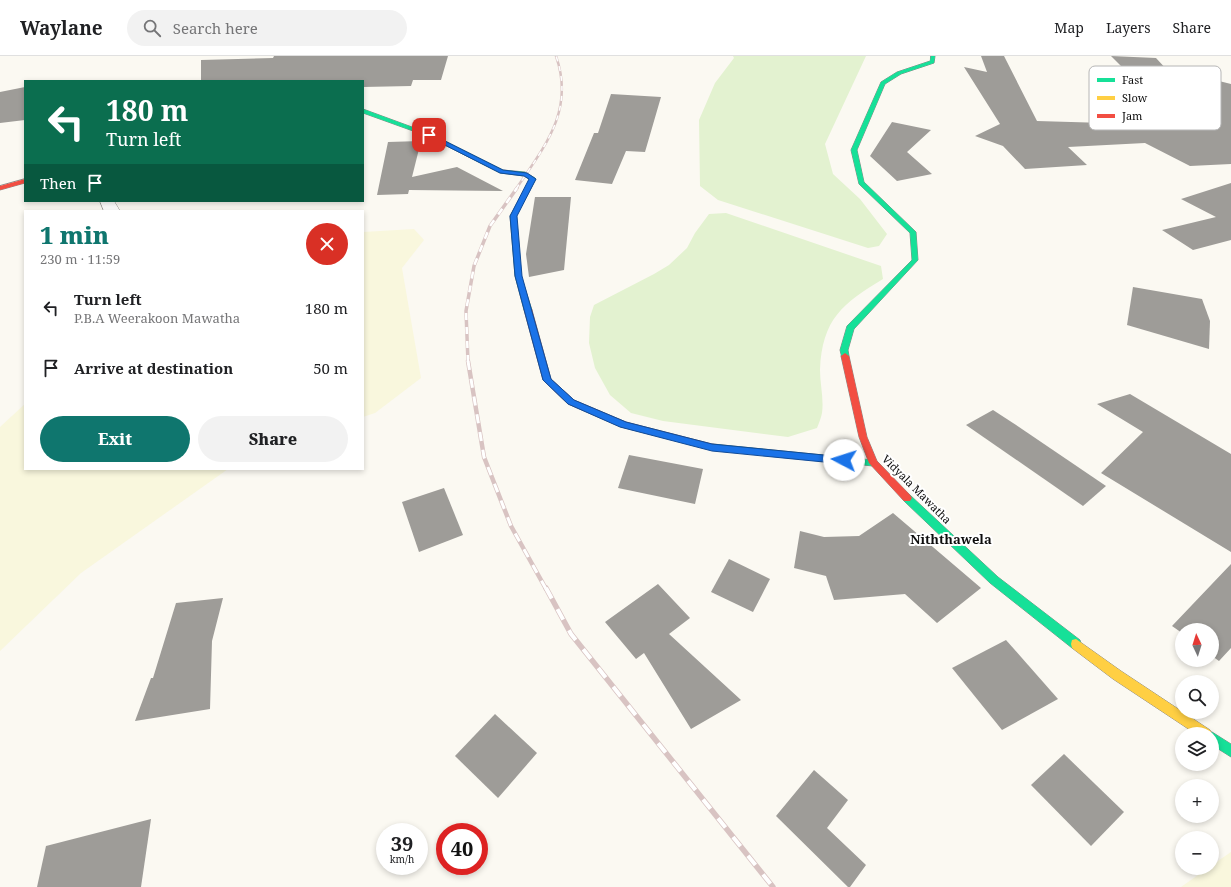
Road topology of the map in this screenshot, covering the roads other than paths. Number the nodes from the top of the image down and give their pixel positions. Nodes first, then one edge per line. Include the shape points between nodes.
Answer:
1 (933, 56) edge
2 (364, 111) edge
3 (24, 181) edge
4 (0, 188) edge
5 (873, 463) junction
6 (1195, 727) edge
7 (1219, 743) edge
8 (1231, 751) edge

1 - 5 street, Vidyala Mawatha via 932,62 899,73 883,83 854,150 861,183 913,232 915,260 850,328 844,350 863,437
2 - 5 street via 429,135 502,172 525,174 533,179 514,216 518,276 547,380 571,402 624,425 712,447
3 - 4 street
5 - 6 street, Vidyala Mawatha via 994,580 1117,675
7 - 8 street

